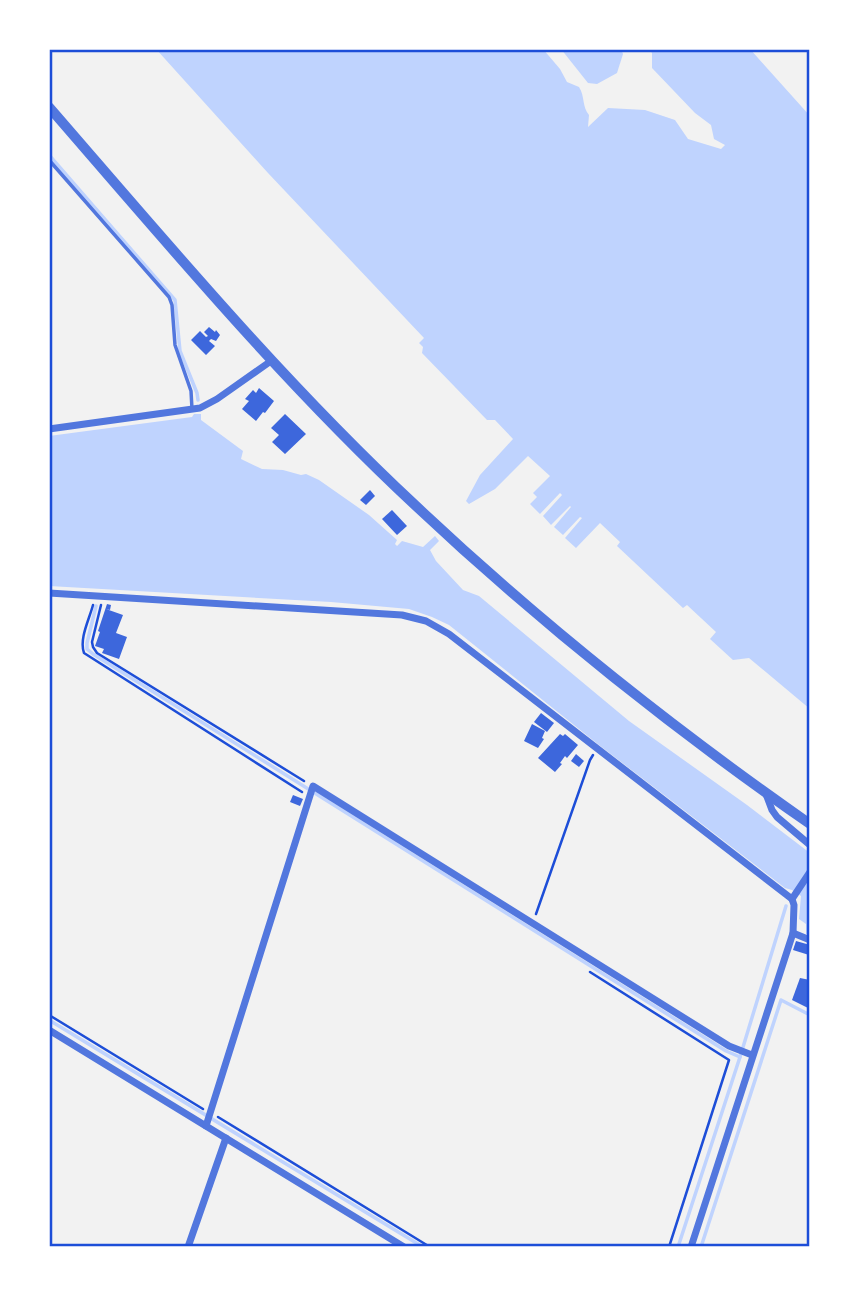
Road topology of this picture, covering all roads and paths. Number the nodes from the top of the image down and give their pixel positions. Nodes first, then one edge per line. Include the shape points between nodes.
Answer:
1 (49, 107) edge
2 (49, 160) edge
3 (271, 361) junction
4 (192, 409) junction
5 (49, 429) edge
6 (49, 593) edge
7 (100, 596) junction
8 (598, 749) junction
9 (311, 791) junction
10 (766, 794) junction
11 (810, 824) edge
12 (810, 845) edge
13 (810, 872) edge
14 (793, 897) junction
15 (533, 923) junction
16 (793, 933) junction
17 (810, 940) edge
18 (586, 970) dead end
19 (49, 1015) edge
20 (49, 1030) edge
21 (749, 1054) junction
22 (209, 1118) junction
23 (226, 1138) junction
24 (188, 1247) edge
25 (404, 1247) edge
26 (430, 1247) edge
27 (668, 1247) edge
28 (691, 1247) edge

1 - 3 street
2 - 4 lane via 169,297 175,345 191,391
3 - 4 street via 217,399
3 - 10 street via 404,495 494,577
4 - 5 street
6 - 7 street
7 - 8 street via 402,615 426,621
7 - 9 path via 92,642 97,653
7 - 9 path via 83,638 84,653
8 - 14 street
8 - 15 path via 590,760
9 - 15 street
9 - 22 street
10 - 11 street
10 - 12 street via 777,817
13 - 14 street
14 - 16 street
15 - 21 street
16 - 17 street
16 - 21 street
18 - 27 path via 729,1060
19 - 22 path
20 - 22 street
21 - 28 street
22 - 23 street
22 - 26 path
23 - 24 street
23 - 25 street

